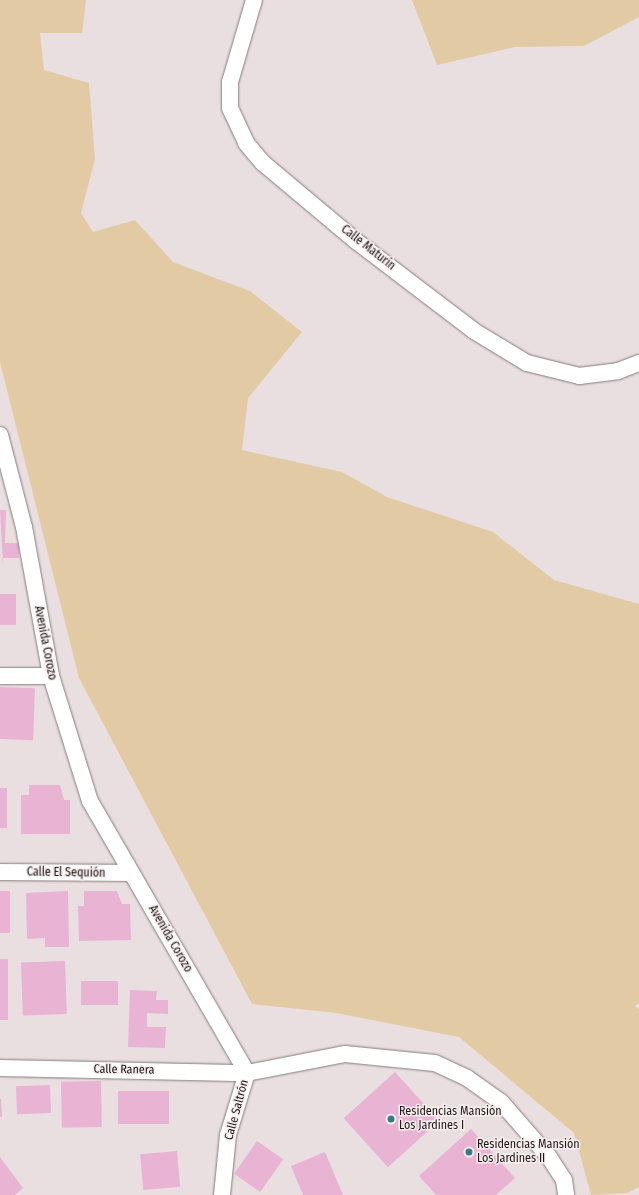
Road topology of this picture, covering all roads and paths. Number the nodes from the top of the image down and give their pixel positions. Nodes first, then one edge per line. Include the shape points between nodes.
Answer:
1 (254, 0) edge
2 (639, 363) edge
3 (0, 436) edge
4 (3, 461) edge
5 (0, 676) edge
6 (51, 676) junction
7 (0, 872) edge
8 (132, 873) junction
9 (0, 1068) edge
10 (247, 1072) junction
11 (222, 1195) edge
12 (566, 1195) edge

1 - 2 street, Calle Maturín via 230,82 230,108 246,143 264,163 356,241 474,331 527,363 579,376 618,371
3 - 4 street, Avenida Corozo
4 - 6 street, Avenida Corozo via 24,527
5 - 6 street
6 - 8 street, Avenida Corozo via 90,800
7 - 8 street, Calle El Sequión
8 - 10 street, Avenida Corozo
9 - 10 street, Calle Ranera
10 - 11 street, Calle Saltrón via 228,1135
10 - 12 street via 345,1054 434,1062 467,1078 501,1102 549,1157 564,1180

